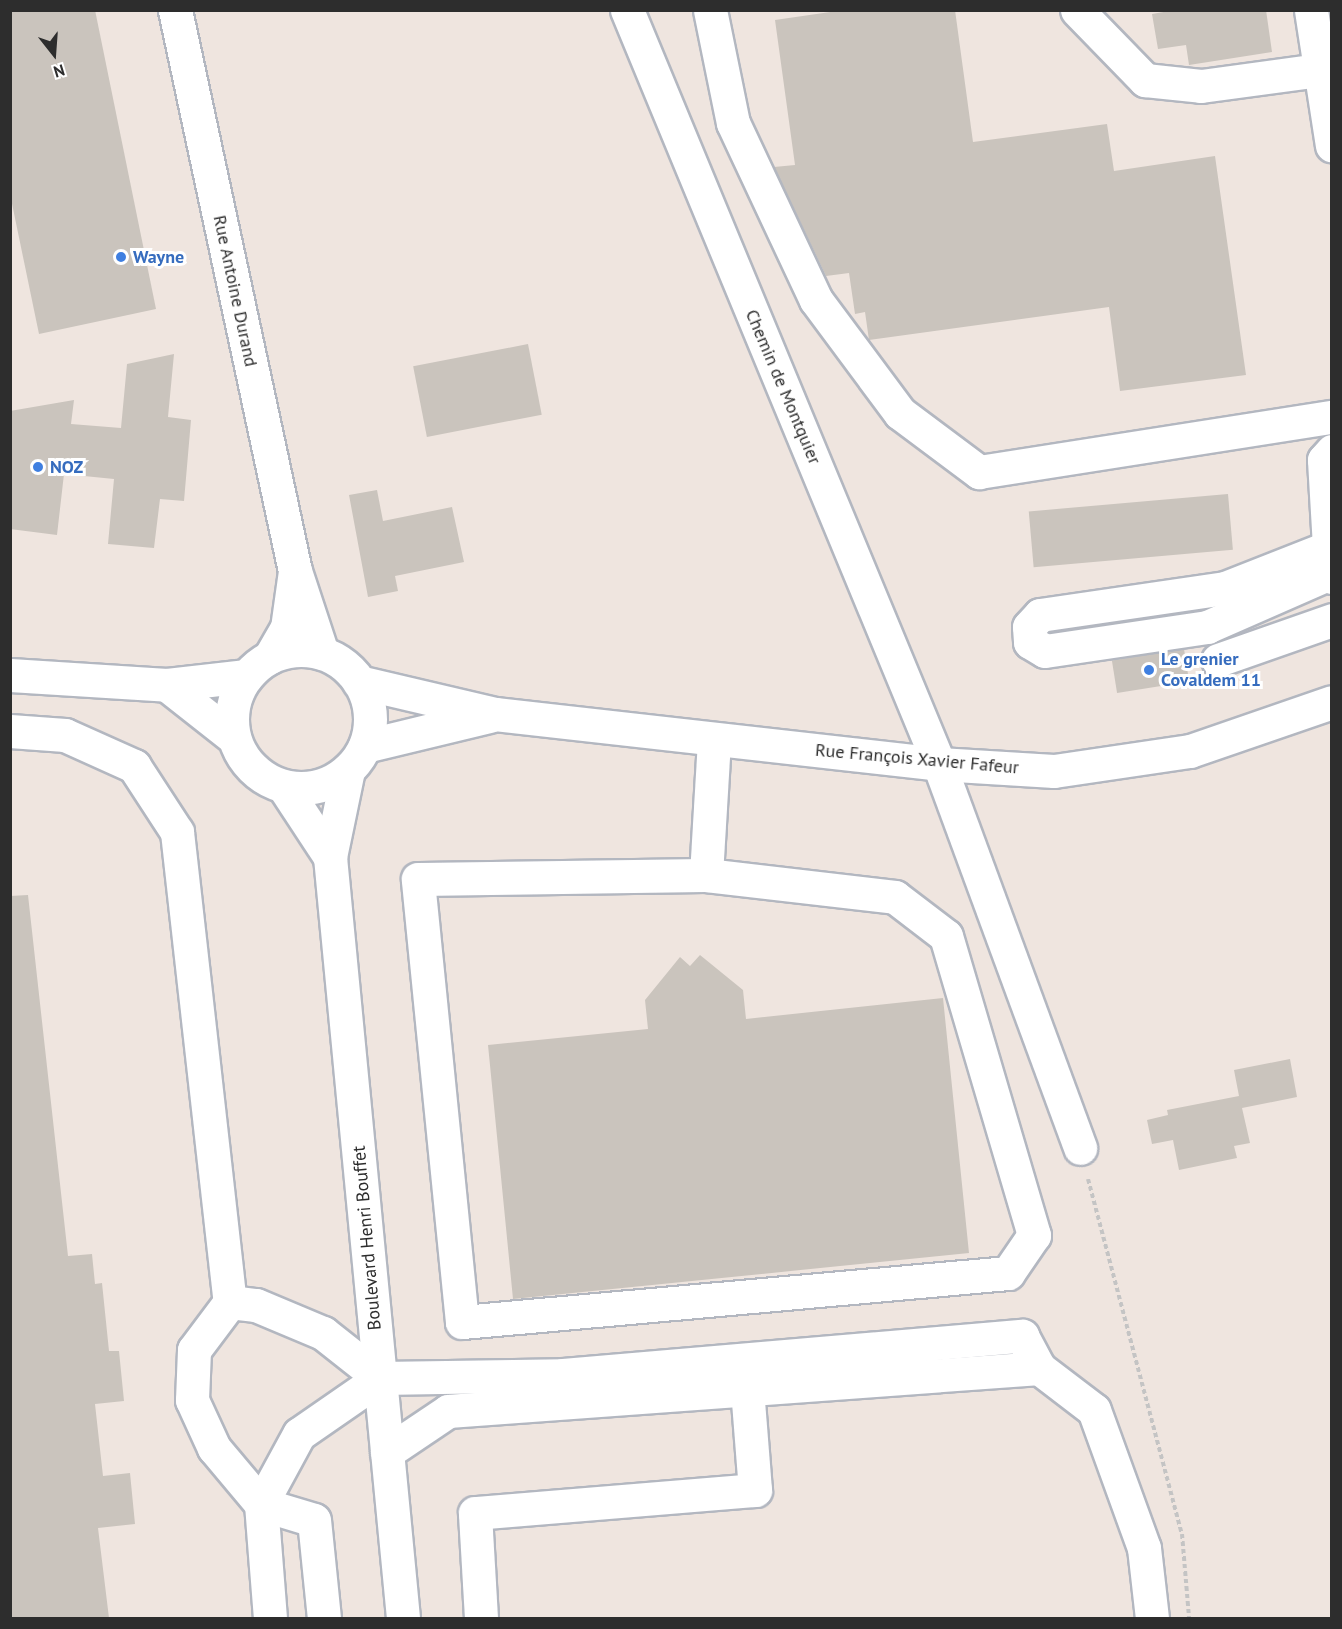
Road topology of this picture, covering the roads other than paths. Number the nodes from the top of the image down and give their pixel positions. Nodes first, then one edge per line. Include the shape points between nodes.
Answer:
1 (175, 10) edge
2 (627, 10) edge
3 (710, 10) edge
4 (1077, 10) edge
5 (1311, 10) edge
6 (1320, 70) junction
7 (1332, 145) edge
8 (1332, 417) edge
9 (1332, 451) edge
10 (295, 571) junction
11 (1332, 577) edge
12 (1332, 620) edge
13 (322, 653) junction
14 (1218, 660) dead end
15 (258, 667) junction
16 (10, 675) edge
17 (359, 681) junction
18 (167, 685) junction
19 (1332, 702) edge
20 (495, 714) junction
21 (10, 730) edge
22 (233, 737) junction
23 (714, 739) junction
24 (357, 758) junction
25 (939, 764) junction
26 (284, 787) junction
27 (330, 857) junction
28 (706, 875) junction
29 (1080, 1148) road end
30 (230, 1302) junction
31 (1039, 1368) junction
32 (380, 1378) junction
33 (747, 1388) junction
34 (387, 1452) junction
35 (261, 1504) junction
36 (270, 1618) edge
37 (324, 1618) edge
38 (403, 1618) edge
39 (481, 1618) edge
40 (1152, 1618) edge

1 - 10 street, Rue Antoine Durand
2 - 25 street, Chemin de Montquier
3 - 8 street via 733,123 816,300 900,413 979,472
4 - 6 street via 1145,80 1201,86
5 - 6 street
6 - 7 street
9 - 11 street via 1324,460 1329,547 1225,588 1040,615 1029,627 1030,642 1045,651 1207,627 1328,574
10 - 13 street
10 - 15 street via 287,628
12 - 14 street
13 - 15 street via 304,650
13 - 17 street via 343,664
15 - 18 street
15 - 22 street via 235,695
16 - 18 street
17 - 20 street, Rue François Xavier Fafeur
17 - 24 street via 369,713
18 - 22 street
19 - 25 street, Rue François Xavier Fafeur via 1190,751 1054,771
20 - 23 street, Rue François Xavier Fafeur
20 - 24 street, Rue François Xavier Fafeur
21 - 30 street via 65,735 135,766 177,832
22 - 26 street via 252,769
23 - 25 street, Rue François Xavier Fafeur
23 - 28 street
24 - 26 street via 307,789
24 - 27 street, Boulevard Henri Bouffet
25 - 29 street, Chemin de Montquier
26 - 27 street, Boulevard Henri Bouffet
27 - 32 street, Boulevard Henri Bouffet
28 - 28 street via 418,879 462,1322 1008,1273 1034,1235 946,936 894,897
30 - 32 street via 256,1305 323,1333
30 - 35 street via 194,1350 192,1400 214,1448
31 - 32 street via 1022,1336 563,1375
31 - 33 street
31 - 40 street via 1095,1410 1144,1548
32 - 34 street, Boulevard Henri Bouffet
32 - 35 street via 299,1434
33 - 34 street via 448,1411
33 - 39 street via 755,1490 475,1513
34 - 38 street, Boulevard Henri Bouffet
35 - 36 street
35 - 37 street via 314,1520

